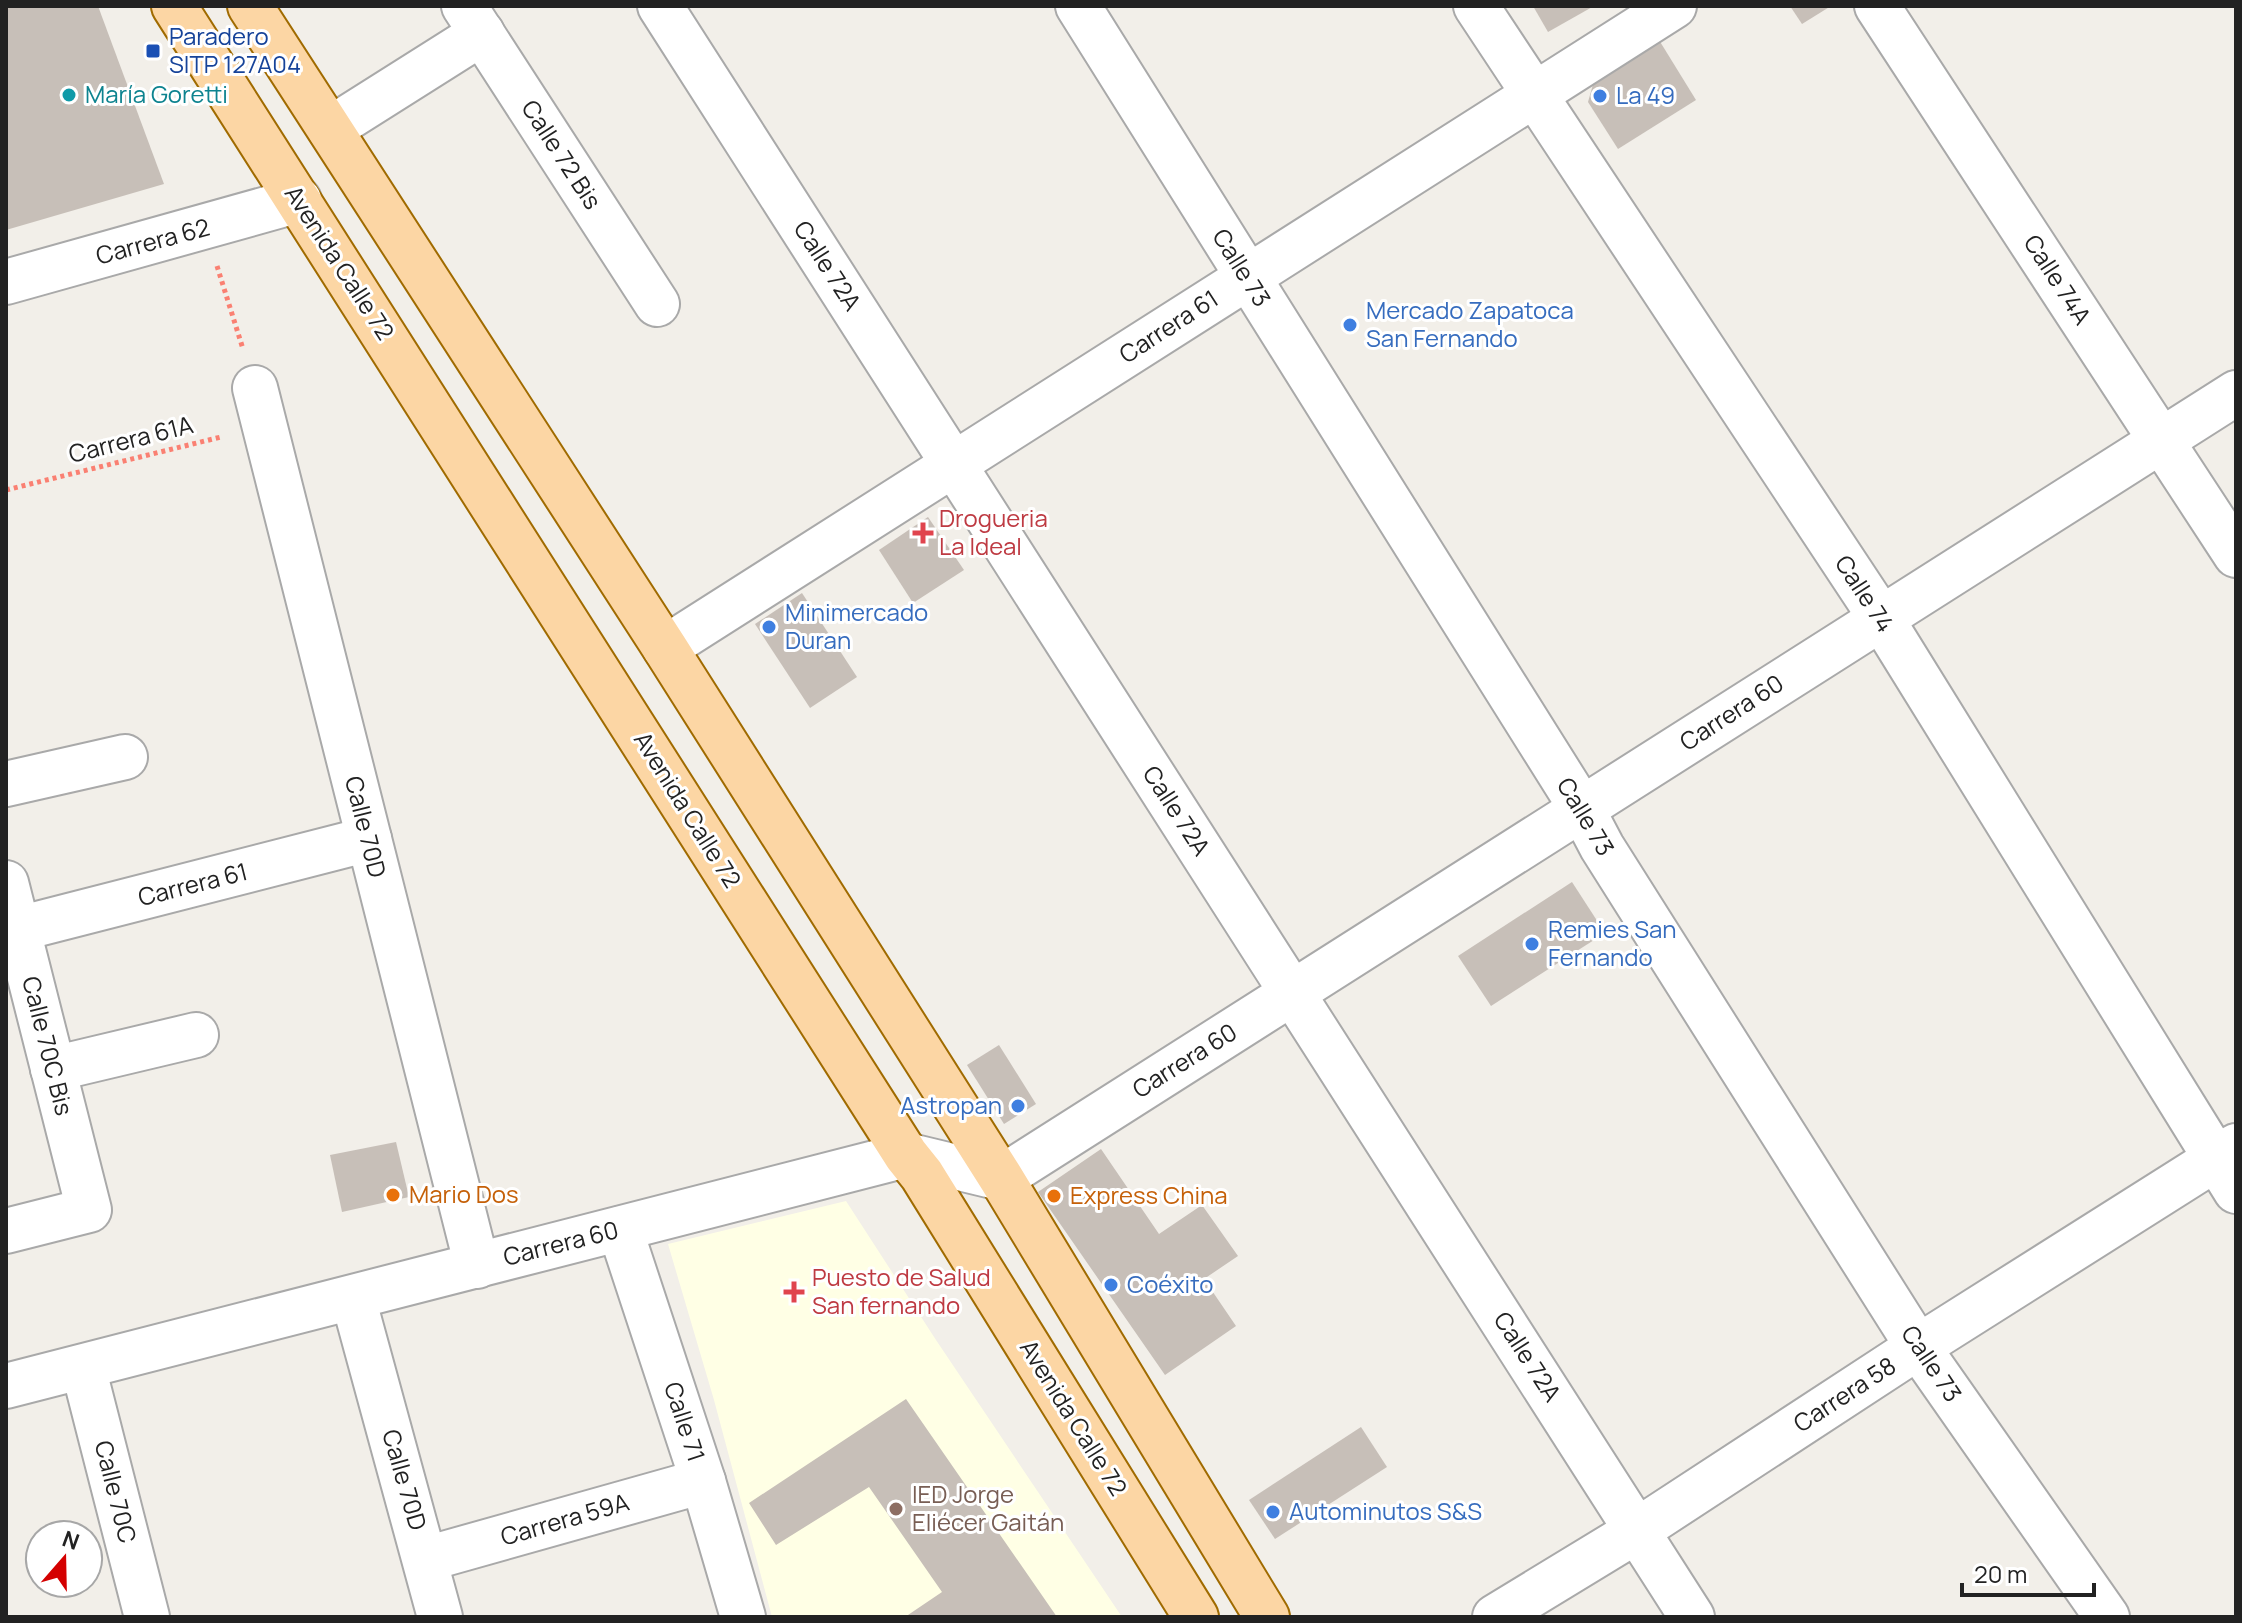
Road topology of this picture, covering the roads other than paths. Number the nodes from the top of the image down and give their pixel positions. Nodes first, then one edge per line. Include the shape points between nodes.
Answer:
1 (174, 6) edge
2 (250, 6) edge
3 (660, 6) edge
4 (1078, 6) edge
5 (1476, 6) edge
6 (1674, 6) edge
7 (1877, 6) edge
8 (473, 19) edge
9 (1533, 95) junction
10 (330, 129) junction
11 (299, 200) junction
12 (1247, 278) junction
13 (6, 282) edge
14 (657, 304) dead end
15 (2236, 393) edge
16 (260, 407) road end
17 (2162, 440) junction
18 (954, 464) junction
19 (2236, 555) edge
20 (1881, 618) junction
21 (665, 648) junction
22 (125, 757) dead end
23 (6, 784) edge
24 (1582, 809) junction
25 (369, 839) junction
26 (6, 883) edge
27 (18, 929) junction
28 (1292, 992) junction
29 (196, 1035) dead end
30 (53, 1069) junction
31 (906, 1155) junction
32 (2229, 1166) edge
33 (1001, 1178) junction
34 (620, 1229) junction
35 (6, 1231) edge
36 (477, 1266) junction
37 (353, 1298) junction
38 (1918, 1347) junction
39 (83, 1367) junction
40 (6, 1386) edge
41 (703, 1481) junction
42 (1638, 1530) junction
43 (426, 1559) junction
44 (147, 1617) edge
45 (440, 1617) edge
46 (743, 1617) edge
47 (1196, 1617) edge
48 (1267, 1617) edge
49 (1495, 1617) edge
50 (1692, 1617) edge
51 (2107, 1617) edge

1 - 11 main road, Avenida Calle 72
2 - 10 main road
3 - 18 street, Calle 72A
4 - 12 street, Calle 73
5 - 9 street, Calle 74
6 - 9 street, Carrera 61
7 - 17 street, Calle 74A
8 - 10 street
8 - 14 street, Calle 72 Bis
9 - 12 street, Carrera 61
9 - 20 street, Calle 74
10 - 21 main road
11 - 13 street, Carrera 62
11 - 31 main road, Avenida Calle 72
12 - 18 street, Carrera 61
12 - 24 street, Calle 73
15 - 17 street, Carrera 60
16 - 25 street, Calle 70D
17 - 19 street, Calle 74A
17 - 20 street, Carrera 60
18 - 21 street, Carrera 61
18 - 28 street, Calle 72A
20 - 24 street, Carrera 60
20 - 32 street, Calle 74
21 - 33 main road
22 - 23 street
24 - 28 street, Carrera 60
24 - 38 street, Calle 73
25 - 27 street, Carrera 61
25 - 36 street, Calle 70D
26 - 27 street, Calle 70C Bis
27 - 30 street, Calle 70C Bis
28 - 33 street, Carrera 60
28 - 42 street, Calle 72A
29 - 30 street
30 - 35 street, Calle 70C Bis via 89,1210
31 - 33 street, Carrera 60
31 - 34 street, Carrera 60
31 - 47 main road, Avenida Calle 72
32 - 38 street, Carrera 58
33 - 48 main road
34 - 36 street, Carrera 60
34 - 41 street, Calle 71
36 - 37 street, Carrera 60
37 - 39 street, Carrera 60
37 - 43 street, Calle 70D
38 - 42 street, Carrera 58
38 - 51 street, Calle 73
39 - 40 street, Carrera 60
39 - 44 street, Calle 70C
41 - 43 street, Carrera 59A
41 - 46 street, Calle 71
42 - 49 street, Carrera 58
42 - 50 street, Calle 72A
43 - 45 street, Calle 70D

